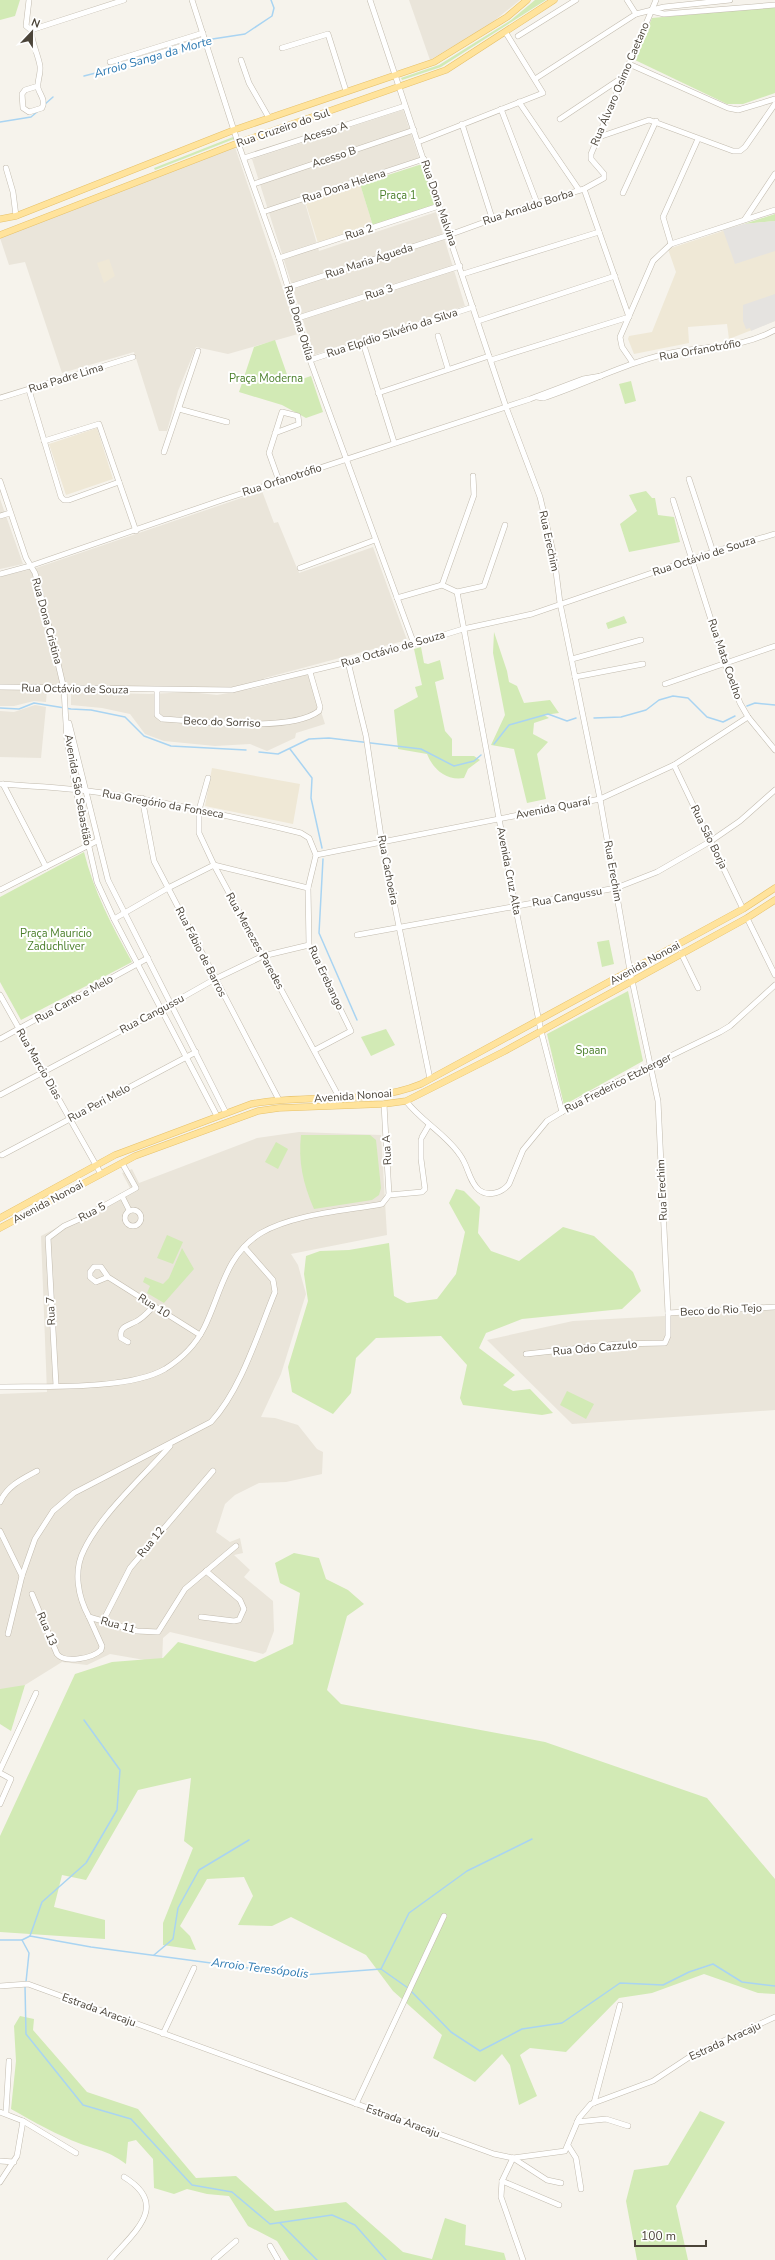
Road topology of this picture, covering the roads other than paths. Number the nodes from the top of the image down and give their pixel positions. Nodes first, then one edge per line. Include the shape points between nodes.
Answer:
1 (29, 0) edge
2 (124, 0) edge
3 (192, 0) edge
4 (370, 0) edge
5 (527, 0) edge
6 (554, 0) edge
7 (576, 0) edge
8 (627, 0) edge
9 (656, 0) edge
10 (730, 0) edge
11 (723, 1) edge
12 (108, 2) edge
13 (775, 5) edge
14 (724, 10) junction
15 (650, 11) junction
16 (636, 14) junction
17 (31, 30) junction
18 (203, 33) junction
19 (506, 33) junction
20 (518, 36) dead end
21 (205, 39) junction
22 (282, 48) dead end
23 (241, 60) dead end
24 (110, 62) dead end
25 (629, 64) junction
26 (112, 68) dead end
27 (394, 75) junction
28 (623, 77) junction
29 (535, 79) junction
30 (38, 86) junction
31 (399, 88) junction
32 (346, 91) junction
33 (775, 99) edge
34 (519, 102) junction
35 (775, 104) edge
36 (405, 106) junction
37 (501, 109) junction
38 (269, 118) junction
39 (560, 119) dead end
40 (656, 121) junction
41 (462, 124) junction
42 (234, 130) junction
43 (414, 130) junction
44 (599, 137) junction
45 (698, 139) junction
46 (418, 142) junction
47 (238, 143) junction
48 (244, 158) junction
49 (424, 159) junction
50 (6, 168) dead end
51 (775, 174) edge
52 (605, 176) joint
53 (254, 184) junction
54 (582, 189) junction
55 (623, 193) dead end
56 (537, 203) junction
57 (439, 206) junction
58 (775, 210) edge
59 (263, 212) junction
60 (16, 216) junction
61 (492, 218) junction
62 (0, 219) edge
63 (745, 219) junction
64 (599, 232) junction
65 (0, 235) edge
66 (449, 235) junction
67 (670, 244) junction
68 (279, 258) junction
69 (460, 266) junction
70 (463, 274) junction
71 (615, 276) junction
72 (289, 287) junction
73 (473, 307) junction
74 (628, 317) junction
75 (298, 318) junction
76 (478, 321) junction
77 (775, 330) edge
78 (438, 336) dead end
79 (365, 349) dead end
80 (198, 350) dead end
81 (133, 358) dead end
82 (490, 358) junction
83 (310, 360) junction
84 (633, 363) junction
85 (448, 369) junction
86 (29, 390) junction
87 (378, 393) junction
88 (0, 398) edge
89 (506, 407) junction
90 (179, 409) junction
91 (227, 422) dead end
92 (275, 433) junction
93 (44, 441) junction
94 (394, 442) junction
95 (164, 452) dead end
96 (346, 459) junction
97 (473, 476) dead end
98 (689, 479) dead end
99 (0, 481) edge
100 (279, 481) junction
101 (118, 482) junction
102 (673, 500) dead end
103 (10, 513) junction
104 (0, 516) edge
105 (505, 525) dead end
106 (136, 531) junction
107 (775, 534) edge
108 (375, 540) junction
109 (713, 552) junction
110 (692, 559) junction
111 (30, 566) junction
112 (300, 568) dead end
113 (0, 574) edge
114 (442, 585) junction
115 (457, 592) junction
116 (397, 598) junction
117 (560, 603) junction
118 (463, 629) junction
119 (641, 640) dead end
120 (414, 644) junction
121 (775, 646) edge
122 (572, 659) junction
123 (348, 662) junction
124 (643, 664) dead end
125 (725, 664) junction
126 (310, 672) junction
127 (575, 676) junction
128 (665, 684) dead end
129 (0, 687) edge
130 (64, 689) junction
131 (157, 690) junction
132 (748, 717) junction
133 (67, 718) junction
134 (775, 750) edge
135 (674, 765) junction
136 (208, 778) dead end
137 (2, 784) edge
138 (76, 790) junction
139 (86, 790) junction
140 (775, 790) edge
141 (142, 798) junction
142 (600, 799) junction
143 (200, 810) junction
144 (499, 818) junction
145 (98, 841) junction
146 (711, 841) junction
147 (382, 843) junction
148 (88, 844) junction
149 (316, 855) junction
150 (214, 865) junction
151 (46, 867) junction
152 (168, 888) junction
153 (308, 888) junction
154 (616, 888) junction
155 (775, 888) edge
156 (0, 890) edge
157 (775, 900) edge
158 (515, 905) junction
159 (743, 909) junction
160 (123, 913) junction
161 (747, 918) junction
162 (114, 919) junction
163 (399, 928) junction
164 (357, 935) dead end
165 (309, 944) junction
166 (681, 954) junction
167 (263, 956) junction
168 (148, 958) junction
169 (138, 963) junction
170 (630, 971) junction
171 (775, 975) edge
172 (215, 979) junction
173 (632, 980) junction
174 (775, 985) edge
175 (698, 988) dead end
176 (0, 995) edge
177 (172, 1004) junction
178 (162, 1009) junction
179 (539, 1021) junction
180 (18, 1030) junction
181 (541, 1031) junction
182 (0, 1039) edge
183 (315, 1050) junction
184 (196, 1052) junction
185 (187, 1056) junction
186 (651, 1064) junction
187 (43, 1071) junction
188 (430, 1079) junction
189 (0, 1095) edge
190 (340, 1097) junction
191 (278, 1100) junction
192 (406, 1100) junction
193 (384, 1104) junction
194 (562, 1112) junction
195 (226, 1113) junction
196 (217, 1116) junction
197 (71, 1119) junction
198 (429, 1125) junction
199 (203, 1131) junction
200 (2, 1155) dead end
201 (122, 1163) junction
202 (97, 1166) junction
203 (101, 1174) junction
204 (389, 1195) junction
205 (122, 1196) junction
206 (129, 1210) dead end
207 (0, 1218) edge
208 (0, 1228) edge
209 (48, 1238) joint
210 (244, 1247) junction
211 (108, 1277) dead end
212 (154, 1306) junction
213 (775, 1307) edge
214 (668, 1313) junction
215 (200, 1334) junction
216 (128, 1342) dead end
217 (665, 1343) joint
218 (526, 1354) dead end
219 (56, 1385) junction
220 (0, 1387) edge
221 (172, 1443) junction
222 (37, 1471) dead end
223 (213, 1471) dead end
224 (0, 1502) edge
225 (0, 1531) edge
226 (236, 1546) dead end
227 (206, 1571) junction
228 (22, 1576) junction
229 (32, 1594) dead end
230 (89, 1617) junction
231 (201, 1617) dead end
232 (103, 1621) junction
233 (8, 1634) dead end
234 (36, 1693) dead end
235 (0, 1770) edge
236 (0, 1773) edge
237 (0, 1804) edge
238 (444, 1916) dead end
239 (194, 1968) dead end
240 (0, 1986) edge
241 (620, 2005) dead end
242 (775, 2017) edge
243 (163, 2034) junction
244 (10, 2061) dead end
245 (594, 2102) junction
246 (356, 2104) junction
247 (3, 2112) edge
248 (23, 2121) junction
249 (577, 2122) junction
250 (628, 2126) dead end
251 (569, 2147) junction
252 (76, 2153) dead end
253 (513, 2158) junction
254 (0, 2161) edge
255 (14, 2162) junction
256 (124, 2177) dead end
257 (502, 2181) junction
258 (0, 2182) edge
259 (560, 2183) dead end
260 (581, 2189) dead end
261 (559, 2205) dead end
262 (236, 2242) dead end
263 (270, 2246) dead end
264 (110, 2260) edge
265 (214, 2260) edge
266 (278, 2260) edge
267 (523, 2260) edge

1 - 17 street via 26,26
2 - 12 street
3 - 18 street, Rua Dona Otília
4 - 27 street, Rua Dona Malvina
5 - 27 main road, Rua Cruzeiro do Sul via 507,17 434,62
6 - 19 main road, Rua Cruzeiro do Sul
7 - 20 street
8 - 16 street
9 - 15 street, Rua Álvaro Osimo Caetano
10 - 11 street
11 - 14 street
11 - 15 street via 664,6
12 - 17 street
13 - 14 street
14 - 15 street via 664,14
15 - 16 street
15 - 25 street, Rua Álvaro Osimo Caetano
16 - 29 street
17 - 30 street via 41,74
18 - 21 street, Rua Dona Otília
18 - 24 street
19 - 29 street
19 - 31 main road, Rua Cruzeiro do Sul via 446,70
21 - 26 street
21 - 42 street, Rua Dona Otília
22 - 32 street via 328,34
23 - 38 street via 249,83
25 - 28 street, Rua Álvaro Osimo Caetano
25 - 33 street via 728,108 738,110
27 - 31 street, Rua Dona Malvina
27 - 32 main road, Rua Cruzeiro do Sul
28 - 39 street
28 - 44 street, Rua Álvaro Osimo Caetano
29 - 34 street via 543,92
30 - 30 street via 43,100 42,108 29,112 23,108 22,94 25,90
31 - 36 street, Rua Dona Malvina
31 - 47 main road, Rua Cruzeiro do Sul
32 - 38 main road, Rua Cruzeiro do Sul
34 - 37 street
34 - 54 street
35 - 45 street via 740,151
36 - 43 street, Rua Dona Malvina
36 - 48 street, Acesso A
37 - 41 street
37 - 56 street
38 - 42 main road, Rua Cruzeiro do Sul
40 - 44 street via 648,120
40 - 45 street
40 - 55 street
41 - 46 street
41 - 61 street
42 - 47 street, Rua Dona Otília
42 - 60 main road, Rua Cruzeiro do Sul
43 - 46 street, Rua Dona Malvina
43 - 53 street, Acesso B
44 - 52 street, Rua Álvaro Osimo Caetano via 590,156
45 - 67 street via 663,217
46 - 49 street, Rua Dona Malvina
47 - 48 street, Rua Dona Otília
47 - 65 main road, Rua Cruzeiro do Sul
48 - 53 street, Rua Dona Otília
49 - 57 street, Rua Dona Malvina
49 - 59 street, Rua Dona Helena
50 - 60 street
51 - 63 street
52 - 54 street, Rua Arnaldo Borba
53 - 59 street, Rua Dona Otília
54 - 56 street, Rua Arnaldo Borba
54 - 64 street
56 - 61 street, Rua Arnaldo Borba
57 - 66 street, Rua Dona Malvina
57 - 68 street, Rua 2
58 - 63 street
59 - 68 street, Rua Dona Otília
60 - 62 main road, Rua Cruzeiro do Sul
61 - 66 street, Rua Arnaldo Borba
63 - 67 street
64 - 70 street
64 - 71 street
66 - 69 street, Rua Dona Malvina
66 - 72 street, Rua Maria Águeda
67 - 74 street via 653,261
68 - 72 street, Rua Dona Otília
69 - 70 street, Rua Dona Malvina
69 - 75 street, Rua 3
70 - 73 street, Rua Dona Malvina
71 - 74 street
71 - 76 street
72 - 75 street, Rua Dona Otília
73 - 76 street, Rua Dona Malvina
73 - 83 street, Rua Elpídio Silvério da Silva
74 - 82 street
74 - 84 street via 620,337 622,348
75 - 83 street, Rua Dona Otília
76 - 82 street, Rua Dona Malvina
77 - 84 street, Rua Orfanotrófio via 730,346 681,351
78 - 85 street
79 - 87 street
80 - 90 street
81 - 86 street, Rua Padre Lima
82 - 85 street
82 - 89 street, Rua Dona Malvina
83 - 96 street, Rua Dona Otília
84 - 89 street, Rua Orfanotrófio via 564,391
85 - 87 street
86 - 88 street, Rua Padre Lima
86 - 93 street
87 - 94 street
89 - 94 street, Rua Orfanotrófio
89 - 117 street, Rua Erechim via 540,497 554,556
90 - 91 street
90 - 95 street
92 - 92 street via 282,412 299,418 299,424
92 - 100 street via 270,453
93 - 101 street via 99,424
93 - 101 street via 64,500
94 - 96 street, Rua Orfanotrófio
96 - 100 street, Rua Orfanotrófio
96 - 108 street, Rua Dona Otília
97 - 114 street via 474,495
98 - 109 street
99 - 103 street, Rua Dona Cristina
100 - 106 street, Rua Orfanotrófio
101 - 106 street
102 - 110 street, Rua Mata Coelho
103 - 104 street
103 - 111 street, Rua Dona Cristina
105 - 115 street via 484,586
106 - 111 street, Rua Orfanotrófio
107 - 109 street, Rua Octávio de Souza
108 - 112 street
108 - 116 street, Rua Dona Otília
109 - 110 street, Rua Octávio de Souza
110 - 117 street, Rua Octávio de Souza
110 - 125 street, Rua Mata Coelho
111 - 113 street, Rua Orfanotrófio
111 - 130 street, Rua Dona Cristina via 35,573
114 - 115 street
114 - 116 street
115 - 118 street, Avenida Cruz Alta
116 - 120 street, Rua Dona Otília
117 - 118 street, Rua Octávio de Souza via 532,614
117 - 122 street, Rua Erechim
118 - 120 street, Rua Octávio de Souza
118 - 144 street, Avenida Cruz Alta
119 - 122 street
120 - 123 street, Rua Octávio de Souza
121 - 125 street
122 - 127 street, Rua Erechim
123 - 126 street, Rua Octávio de Souza
123 - 147 street, Rua Cachoeira via 366,736
124 - 127 street
125 - 128 street
125 - 132 street, Rua Mata Coelho
126 - 131 street, Rua Octávio de Souza via 232,690
126 - 131 street, Beco do Sorriso via 319,711 288,721 256,724 162,719 157,715
127 - 142 street, Rua Erechim
129 - 130 street, Rua Octávio de Souza
130 - 131 street, Rua Octávio de Souza
130 - 133 street, Rua Dona Cristina
132 - 134 street, Rua Mata Coelho
132 - 135 street, Avenida Quaraí
133 - 138 street, Avenida São Sebastião via 67,741
133 - 139 street, Avenida São Sebastião
135 - 142 street, Avenida Quaraí
135 - 146 street, Rua São Borja
136 - 143 street, Rua Menezes Paredes
137 - 138 street, Rua Gregório da Fonseca
137 - 151 street
138 - 139 street, Rua Gregório da Fonseca
138 - 148 street, Avenida São Sebastião
139 - 141 street, Rua Gregório da Fonseca
139 - 145 street, Avenida São Sebastião
140 - 146 street, Rua Cangussu via 740,821
141 - 143 street, Rua Gregório da Fonseca
141 - 152 street, Rua Fábio de Barros via 154,861
142 - 144 street, Avenida Quaraí
142 - 154 street, Rua Erechim
143 - 149 street, Rua Gregório da Fonseca via 301,833 309,838
143 - 150 street, Rua Menezes Paredes via 199,833
144 - 147 street, Avenida Quaraí
144 - 158 street, Avenida Cruz Alta
145 - 148 street
145 - 160 street, Avenida São Sebastião via 108,880
146 - 154 street, Rua Cangussu via 657,872
146 - 159 street, Rua São Borja
147 - 149 street, Avenida Quaraí
147 - 163 street, Rua Cachoeira
148 - 151 street
148 - 162 street, Avenida São Sebastião via 97,882
149 - 153 street, Rua Erebango
150 - 152 street
150 - 153 street
150 - 167 street, Rua Menezes Paredes
151 - 156 street
152 - 160 street
152 - 172 street, Rua Fábio de Barros
153 - 165 street, Rua Erebango
154 - 158 street, Rua Cangussu
154 - 170 street, Rua Erechim
155 - 159 main road, Avenida Nonoai
157 - 161 main road, Avenida Nonoai
158 - 163 street, Rua Cangussu
158 - 179 street, Avenida Cruz Alta
159 - 170 main road, Avenida Nonoai
160 - 162 street
160 - 168 street, Avenida São Sebastião
161 - 166 main road, Avenida Nonoai
161 - 171 street
162 - 169 street, Avenida São Sebastião
163 - 164 street, Rua Cangussu
163 - 188 street, Rua Cachoeira
165 - 167 street, Rua Cangussu
165 - 183 street, Rua Erebango via 351,1031
166 - 173 main road, Avenida Nonoai
166 - 175 street
167 - 172 street, Rua Cangussu
167 - 183 street, Rua Menezes Paredes
168 - 169 street, Rua Canto e Melo
168 - 177 street, Avenida São Sebastião
169 - 178 street, Avenida São Sebastião
169 - 180 street, Rua Canto e Melo
170 - 173 street, Rua Erechim
170 - 179 main road, Avenida Nonoai
172 - 177 street, Rua Cangussu
172 - 191 street, Rua Fábio de Barros
173 - 181 main road, Avenida Nonoai
173 - 186 street, Rua Erechim
174 - 186 street, Rua Frederico Etzberger via 730,1026
176 - 180 street, Rua Marcio Dias
177 - 178 street, Rua Cangussu
177 - 184 street, Avenida São Sebastião
178 - 185 street, Avenida São Sebastião
178 - 187 street, Rua Cangussu
179 - 181 street, Avenida Cruz Alta
179 - 188 main road, Avenida Nonoai
180 - 182 street, Rua Canto e Melo
180 - 187 street, Rua Marcio Dias
181 - 192 main road, Avenida Nonoai
181 - 194 street, Avenida Cruz Alta
183 - 190 street, Rua Menezes Paredes
184 - 185 street, Rua Peri Melo
184 - 195 street, Avenida São Sebastião
185 - 196 street, Avenida São Sebastião
185 - 197 street, Rua Peri Melo
186 - 194 street, Rua Frederico Etzberger
186 - 214 street, Rua Erechim via 658,1101
187 - 189 street, Rua Cangussu
187 - 197 street, Rua Marcio Dias
188 - 190 main road, Avenida Nonoai via 394,1094
190 - 191 main road, Avenida Nonoai
191 - 195 main road, Avenida Nonoai via 251,1104
192 - 193 main road, Avenida Nonoai
192 - 198 street, Rua Frederico Etzberger
193 - 199 main road, Avenida Nonoai via 265,1110
193 - 204 street, Rua A
194 - 198 street, Rua Frederico Etzberger via 547,1121 536,1132 523,1150 509,1184 495,1193 479,1191 461,1155
195 - 196 main road, Avenida Nonoai
195 - 199 main road via 225,1117 205,1126
196 - 202 main road, Avenida Nonoai via 115,1155
197 - 200 street, Rua Peri Melo
197 - 202 street, Rua Marcio Dias
198 - 204 street via 422,1138 421,1159 425,1189 422,1192
199 - 201 main road, Avenida Nonoai
201 - 203 main road, Avenida Nonoai
201 - 205 street, Rua 5 via 136,1188
202 - 203 street, Rua Marcio Dias
202 - 207 main road, Avenida Nonoai
203 - 208 main road, Avenida Nonoai
204 - 210 street via 382,1204 287,1221 260,1234
205 - 206 street
205 - 209 street, Rua 5 via 64,1226
209 - 219 street, Rua 7
210 - 215 street via 223,1278
210 - 221 street via 273,1280 275,1292 234,1390 221,1411 210,1422
211 - 212 street, Rua 10
212 - 215 street, Rua 10
212 - 216 street via 138,1321 124,1326 121,1330 121,1338
213 - 214 street, Beco do Rio Tejo
214 - 217 street, Rua Erechim via 668,1336
215 - 219 street via 184,1354 164,1369 146,1377 112,1384
217 - 218 street, Rua Odo Cazzulo via 617,1344
219 - 220 street
221 - 228 street via 74,1493 53,1511 35,1539
221 - 230 street, Rua 11 via 99,1527 83,1550 78,1570 78,1589
222 - 224 street via 4,1492
223 - 232 street, Rua 12 via 130,1568
225 - 228 street
226 - 227 street, Rua 11
227 - 231 street via 240,1600 244,1609 239,1620 234,1621
227 - 232 street, Rua 11 via 185,1589 158,1632 137,1631
228 - 233 street
229 - 230 street, Rua 13 via 57,1654 64,1659 86,1657 101,1650 102,1646
230 - 232 street, Rua 11
234 - 235 street
236 - 237 street via 11,1779
238 - 246 street
239 - 243 street
240 - 243 street, Estrada Aracaju via 28,1984
241 - 245 street
242 - 245 street, Estrada Aracaju via 690,2056 653,2081
243 - 246 street, Estrada Aracaju
244 - 247 street
245 - 249 street, Estrada Aracaju
246 - 253 street, Estrada Aracaju via 494,2154
247 - 248 street
248 - 252 street
248 - 255 street via 20,2146
249 - 250 street via 606,2119
249 - 251 street, Estrada Aracaju
251 - 253 street, Estrada Aracaju via 565,2151
251 - 260 street via 576,2158
253 - 257 street
253 - 259 street via 547,2180
254 - 255 street
255 - 258 street
256 - 264 street via 145,2194 148,2203 142,2222
257 - 261 street
257 - 267 street via 501,2197
262 - 265 street
263 - 266 street

